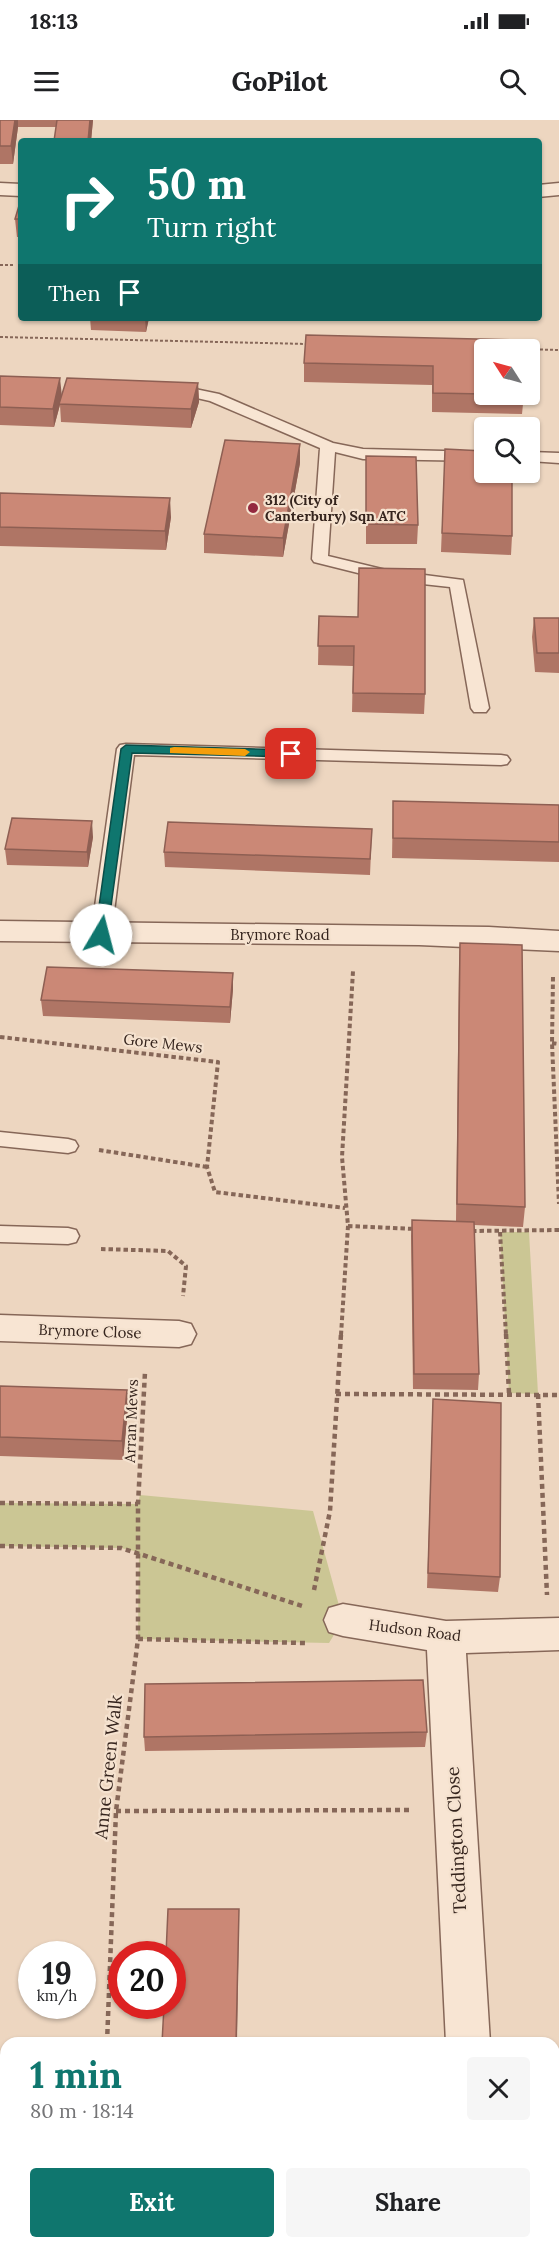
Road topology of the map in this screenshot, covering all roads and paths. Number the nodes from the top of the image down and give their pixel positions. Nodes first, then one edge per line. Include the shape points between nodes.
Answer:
1 (0, 189) edge
2 (559, 189) edge
3 (18, 190) edge
4 (542, 191) edge
5 (0, 264) edge
6 (13, 265) dead end
7 (0, 337) edge
8 (309, 344) edge
9 (540, 350) edge
10 (559, 350) edge
11 (157, 387) edge
12 (327, 447) junction
13 (474, 456) edge
14 (540, 457) edge
15 (559, 458) edge
16 (480, 708) dead end
17 (501, 760) dead end
18 (0, 931) edge
19 (355, 934) junction
20 (101, 935) junction
21 (556, 941) edge
22 (0, 1037) edge
23 (552, 1043) junction
24 (559, 1044) edge
25 (557, 1114) edge
26 (0, 1139) edge
27 (68, 1146) joint
28 (207, 1167) junction
29 (559, 1204) edge
30 (345, 1208) junction
31 (348, 1226) junction
32 (418, 1229) edge
33 (559, 1230) edge
34 (465, 1231) edge
35 (500, 1233) junction
36 (0, 1234) edge
37 (68, 1236) joint
38 (0, 1328) edge
39 (179, 1334) junction
40 (509, 1393) junction
41 (336, 1394) junction
42 (538, 1394) junction
43 (559, 1395) edge
44 (140, 1496) joint
45 (0, 1503) edge
46 (138, 1504) junction
47 (0, 1546) edge
48 (139, 1552) junction
49 (323, 1624) junction
50 (554, 1634) edge
51 (446, 1637) junction
52 (138, 1639) junction
53 (455, 1810) junction
54 (116, 1811) junction
55 (107, 2037) edge
56 (468, 2037) edge

1 - 3 street
2 - 4 street
5 - 6 path
7 - 8 path
9 - 10 path
11 - 12 lane via 214,397
12 - 13 lane via 363,454
12 - 16 lane via 320,559 386,575 457,584
14 - 15 lane
17 - 20 lane via 126,749
18 - 20 street, Brymore Road
19 - 20 street, Brymore Road
19 - 21 street, Brymore Road
19 - 30 path via 342,1157
21 - 23 path
22 - 28 path, Gore Mews via 218,1062
23 - 24 path
23 - 25 path
25 - 29 path
26 - 27 lane
27 - 28 path
28 - 30 path via 216,1192
30 - 31 path
31 - 32 path
31 - 41 path
33 - 35 path
34 - 35 path
35 - 40 path
36 - 37 lane
37 - 39 path, Arran Mews via 67,1247 168,1251 186,1266
38 - 39 street, Brymore Close
39 - 44 path, Arran Mews via 178,1370 145,1370
40 - 41 path
40 - 42 path
41 - 49 path
42 - 43 path
42 - 50 path
44 - 46 path, Anne Green Walk
45 - 46 path
46 - 48 path, Anne Green Walk
47 - 48 path via 121,1548
48 - 49 path
48 - 52 path, Anne Green Walk
49 - 51 street, Hudson Road
49 - 52 path
50 - 51 street, Hudson Road
51 - 53 street, Teddington Close
52 - 54 path, Anne Green Walk
53 - 54 path
53 - 56 street, Teddington Close
54 - 55 path, Anne Green Walk

